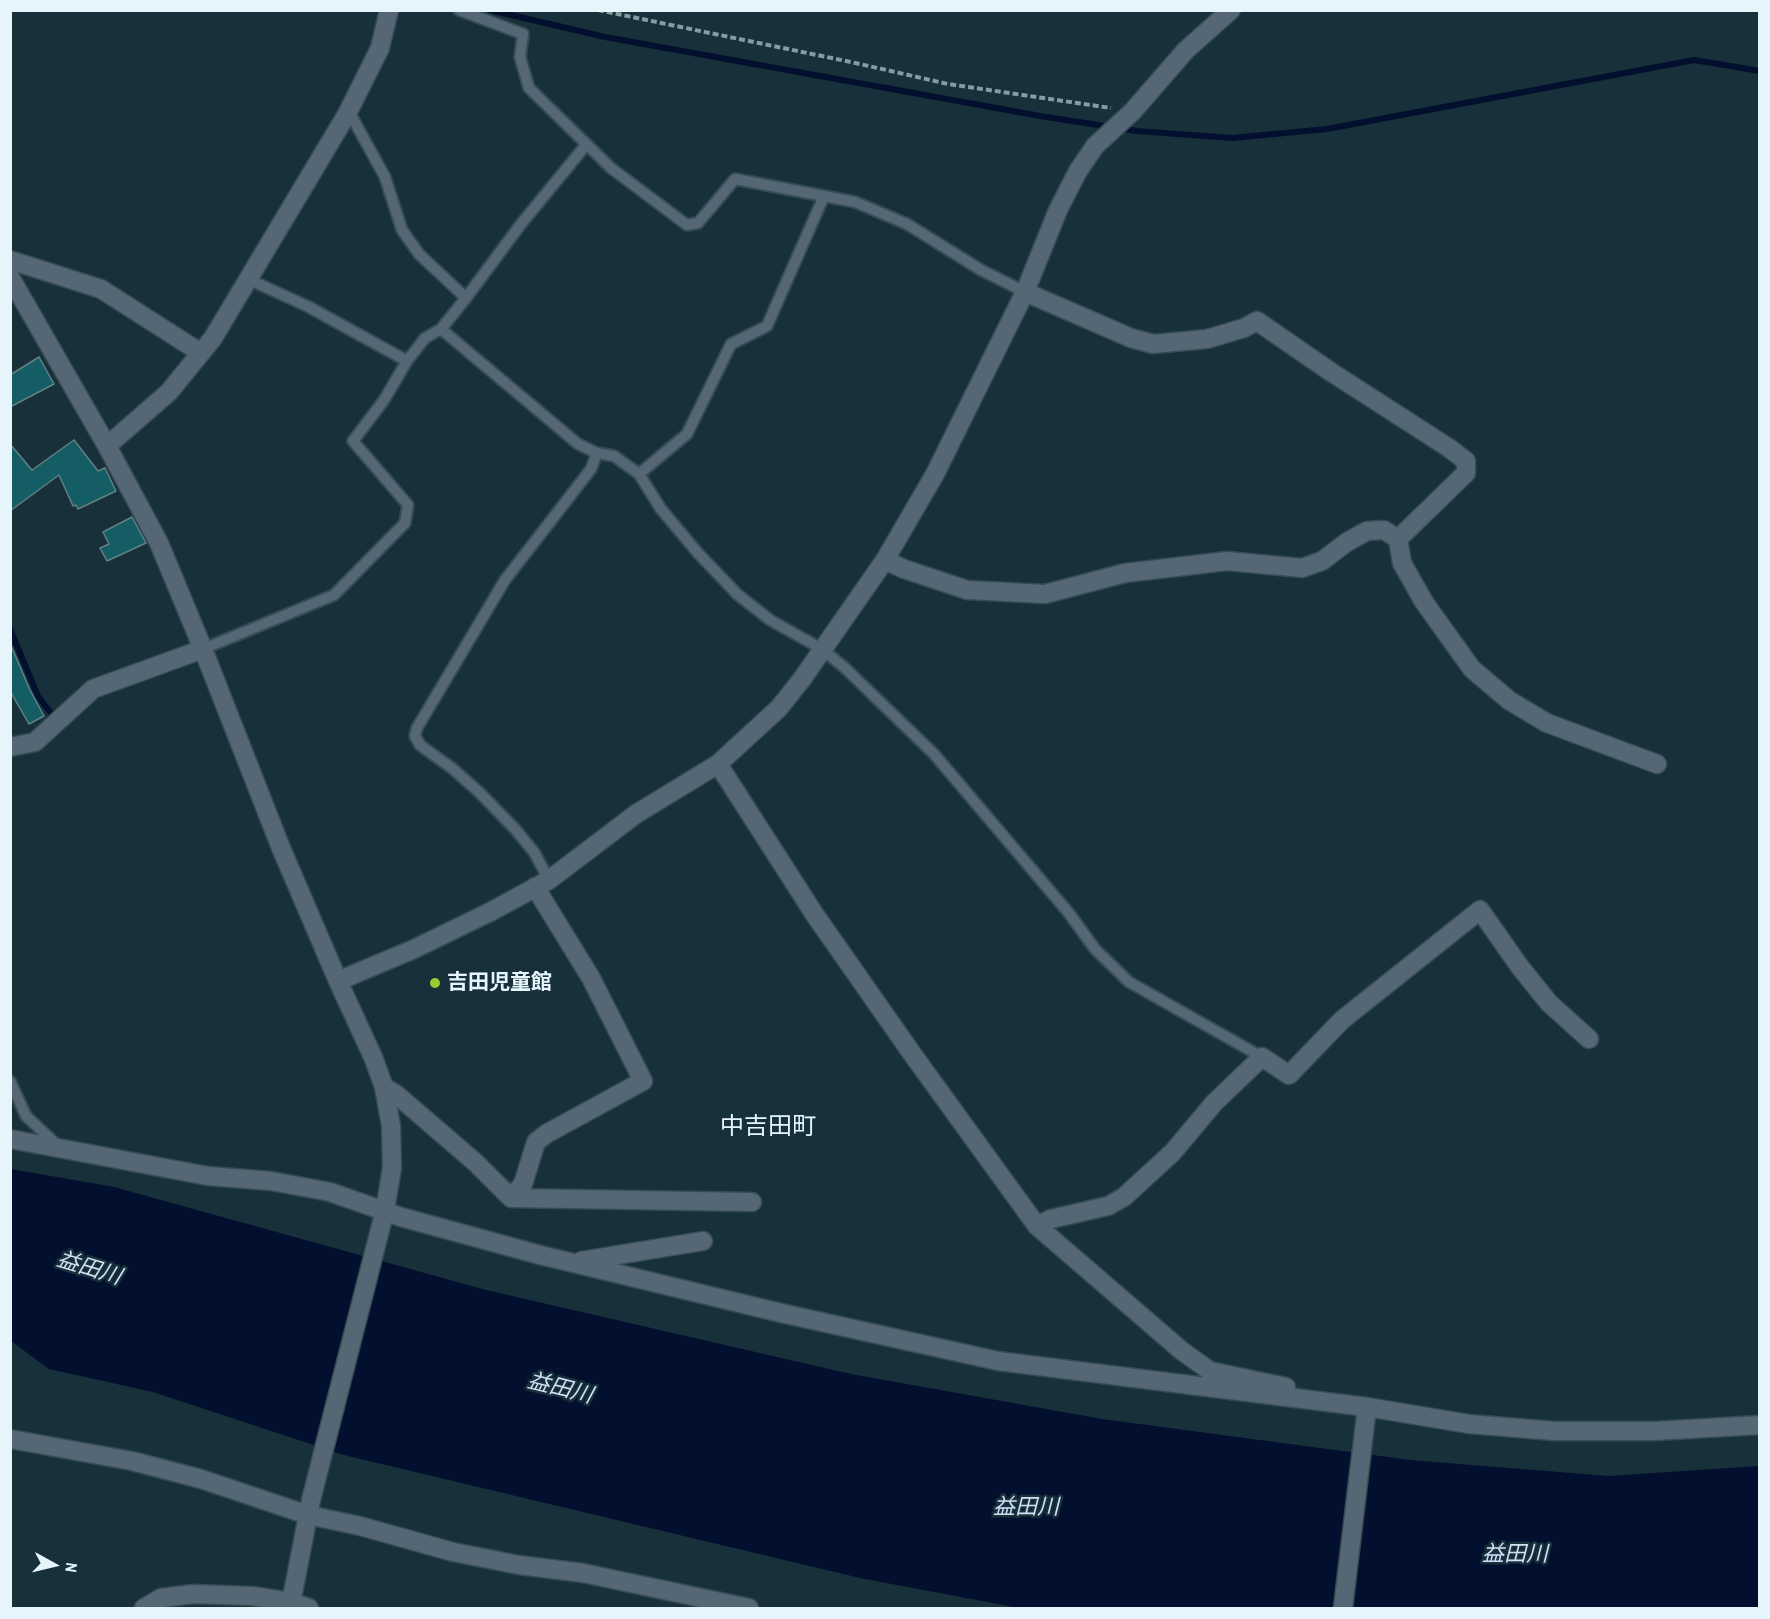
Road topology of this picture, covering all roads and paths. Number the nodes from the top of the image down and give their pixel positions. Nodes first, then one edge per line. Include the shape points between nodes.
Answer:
1 (389, 10) edge
2 (459, 10) edge
3 (598, 10) edge
4 (1231, 10) edge
5 (1132, 111) junction
6 (347, 114) junction
7 (586, 145) junction
8 (824, 196) junction
9 (10, 260) edge
10 (10, 276) edge
11 (248, 279) junction
12 (1025, 292) junction
13 (466, 298) junction
14 (441, 329) junction
15 (201, 353) junction
16 (407, 361) junction
17 (107, 446) junction
18 (597, 453) junction
19 (639, 474) junction
20 (1398, 539) junction
21 (885, 560) junction
22 (203, 649) junction
23 (822, 649) junction
24 (10, 747) edge
25 (717, 764) junction
26 (1657, 764) dead end
27 (542, 884) junction
28 (338, 981) junction
29 (1589, 1039) dead end
30 (1262, 1058) junction
31 (10, 1081) edge
32 (384, 1087) junction
33 (10, 1139) edge
34 (61, 1150) junction
35 (511, 1198) junction
36 (752, 1202) dead end
37 (383, 1218) junction
38 (1037, 1226) junction
39 (704, 1241) dead end
40 (571, 1263) junction
41 (1316, 1402) junction
42 (1366, 1415) junction
43 (1760, 1425) edge
44 (10, 1439) edge
45 (309, 1508) junction
46 (290, 1605) edge
47 (731, 1606) edge
48 (144, 1608) edge
49 (309, 1608) edge
50 (749, 1608) edge
51 (1343, 1608) edge

1 - 6 street via 380,48
2 - 7 lane via 523,34 520,57 530,88
3 - 5 path via 948,84
4 - 5 street via 1186,50
5 - 12 street via 1095,146 1078,171
6 - 11 street
6 - 13 lane via 385,177 402,230 419,254
7 - 8 lane via 687,225 698,223 735,179
7 - 13 lane
8 - 12 lane via 855,202 907,224
8 - 19 lane via 767,326 732,344 687,434
9 - 15 street via 101,289
10 - 17 street
11 - 15 street
11 - 16 lane via 309,307
12 - 20 street via 1153,344 1207,339 1257,321 1467,461 1466,474
12 - 21 street via 935,474
13 - 14 lane
14 - 16 lane via 425,338
14 - 18 lane via 578,444
15 - 17 street via 169,392
16 - 22 lane via 353,441 408,505 405,523 334,595
17 - 22 street via 159,543
18 - 19 lane via 614,456
18 - 27 lane via 591,469 505,580 415,736 420,745 460,775 516,829 534,852
19 - 23 lane via 661,510 737,594 770,620
20 - 21 street via 1384,530 1367,531 1322,561 1302,568 1227,561 1125,573 1045,594 966,590
20 - 26 street via 1402,563 1424,603 1472,669 1510,701 1547,723
21 - 23 street
22 - 24 street via 93,689 35,741
22 - 28 street
23 - 25 street via 779,708
23 - 30 lane via 934,754 1095,949 1129,982
25 - 27 street via 636,814
25 - 38 street via 822,924
27 - 28 street via 414,949
27 - 35 street via 643,1081 536,1142 523,1184
28 - 32 street
29 - 30 street via 1549,1003 1480,909 1342,1020 1288,1076
30 - 38 street via 1214,1103 1173,1152 1124,1197 1108,1206
31 - 34 lane via 26,1116
32 - 35 street via 476,1162
32 - 37 street via 391,1126 392,1168
33 - 34 street
34 - 37 street via 208,1176 318,1190
35 - 36 street
37 - 40 street via 401,1217
37 - 45 street
38 - 41 street via 1210,1371 1300,1390
39 - 40 street
40 - 41 street via 998,1361
41 - 42 street
42 - 43 street via 1554,1431
42 - 51 street
44 - 45 street via 132,1461
45 - 46 street
45 - 47 street via 453,1552 583,1573
46 - 48 street via 252,1596 193,1594 161,1598
46 - 49 street
47 - 50 street

